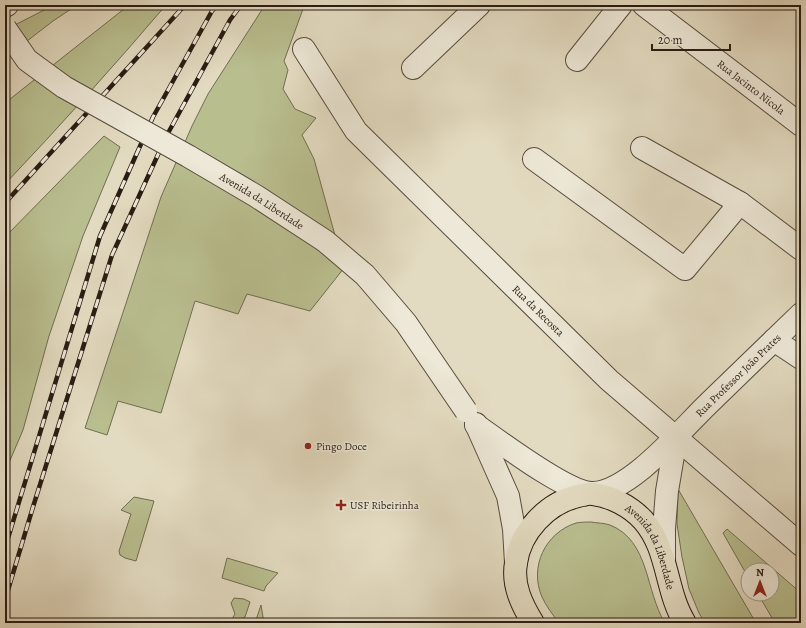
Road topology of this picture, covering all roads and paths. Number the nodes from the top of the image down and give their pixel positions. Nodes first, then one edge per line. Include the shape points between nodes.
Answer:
1 (479, 5) edge
2 (621, 5) edge
3 (644, 5) edge
4 (5, 28) edge
5 (304, 49) dead end
6 (577, 60) dead end
7 (413, 68) dead end
8 (801, 125) edge
9 (642, 148) dead end
10 (534, 159) dead end
11 (740, 203) junction
12 (801, 249) edge
13 (801, 314) edge
14 (774, 340) junction
15 (801, 358) edge
16 (471, 418) junction
17 (676, 438) junction
18 (592, 493) junction
19 (801, 545) edge
20 (516, 563) junction
21 (664, 564) junction
22 (533, 623) edge
23 (685, 623) edge

1 - 7 street
2 - 6 street
3 - 8 street, Rua Jacinto Nicola
4 - 16 street, Avenida da Liberdade, bridge via 27,60 64,87 229,180 325,241 365,275 406,323
5 - 17 street, Rua da Recosta via 356,131 609,380
9 - 11 street
10 - 11 street via 685,269
11 - 12 street
13 - 14 street, Rua Professor João Prates
14 - 15 street
14 - 17 street, Rua Professor João Prates
16 - 18 street, Avenida da Liberdade via 553,478
16 - 20 street, Avenida da Liberdade via 508,496 514,529
17 - 18 street, Rua Professor João Prates via 624,482 610,489
17 - 19 street, Rua da Recosta
17 - 21 street via 666,499
18 - 20 main road, Avenida da Liberdade via 572,498 553,507 535,521 523,540
18 - 21 main road, Avenida da Liberdade via 630,509 643,520 659,545
20 - 22 main road, Avenida da Liberdade via 518,595
21 - 23 main road, Avenida da Liberdade via 671,591

